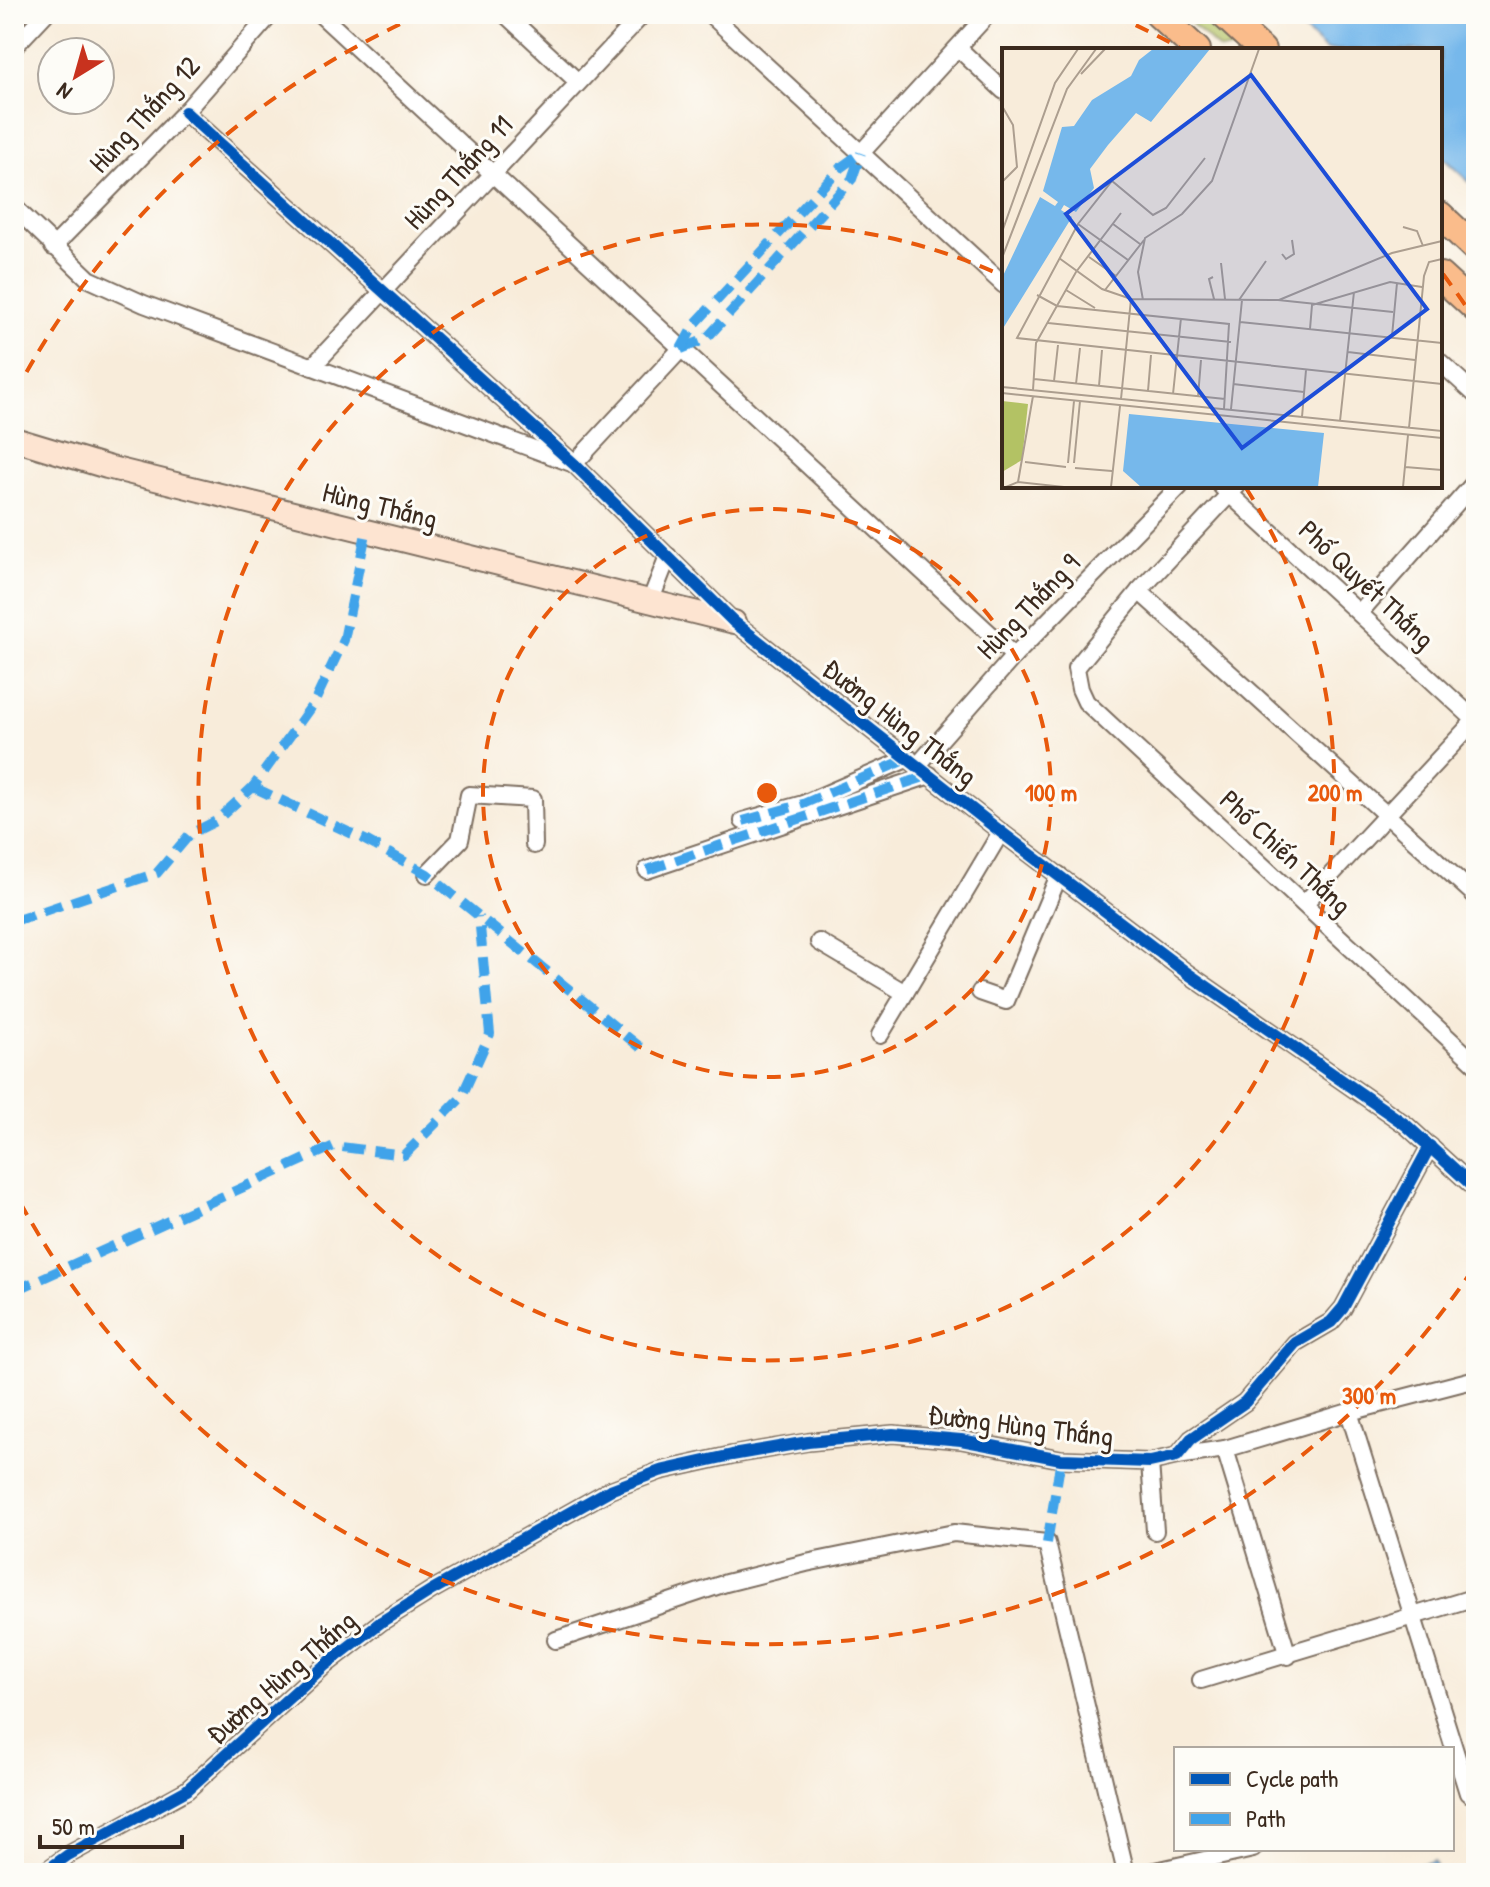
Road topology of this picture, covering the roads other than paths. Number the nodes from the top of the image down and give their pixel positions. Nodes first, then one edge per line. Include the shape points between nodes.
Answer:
1 (45, 14) edge
2 (271, 14) edge
3 (320, 14) edge
4 (505, 14) edge
5 (643, 14) edge
6 (710, 14) edge
7 (988, 14) edge
8 (1158, 14) edge
9 (1223, 14) edge
10 (14, 47) edge
11 (958, 48) junction
12 (1195, 48) edge
13 (1260, 48) edge
14 (578, 82) junction
15 (1002, 89) edge
16 (185, 112) junction
17 (861, 153) junction
18 (492, 173) junction
19 (14, 207) edge
20 (1442, 217) edge
21 (1470, 243) edge
22 (53, 247) junction
23 (1442, 264) edge
24 (1442, 278) edge
25 (1002, 283) edge
26 (383, 292) junction
27 (1476, 309) edge
28 (681, 349) junction
29 (1442, 364) edge
30 (312, 367) junction
31 (1476, 395) edge
32 (14, 439) edge
33 (574, 464) junction
34 (1476, 481) edge
35 (1178, 488) edge
36 (1229, 489) edge
37 (668, 556) junction
38 (1139, 591) junction
39 (650, 602) junction
40 (1360, 612) junction
41 (734, 622) junction
42 (1014, 656) junction
43 (1476, 720) edge
44 (919, 766) junction
45 (1387, 815) junction
46 (743, 821) dead end
47 (1001, 832) junction
48 (534, 845) dead end
49 (647, 870) dead end
50 (427, 874) dead end
51 (1059, 875) junction
52 (1476, 896) edge
53 (1304, 904) junction
54 (819, 942) dead end
55 (980, 992) dead end
56 (905, 993) junction
57 (880, 1035) dead end
58 (1476, 1064) edge
59 (1430, 1146) junction
60 (1476, 1189) edge
61 (1475, 1381) edge
62 (1349, 1412) junction
63 (1225, 1449) junction
64 (1177, 1456) junction
65 (1150, 1462) junction
66 (1155, 1531) dead end
67 (1476, 1597) edge
68 (1411, 1615) junction
69 (556, 1640) dead end
70 (1288, 1656) junction
71 (1201, 1680) dead end
72 (1451, 1747) edge
73 (1454, 1757) edge
74 (1465, 1793) edge
75 (1244, 1851) edge
76 (43, 1873) edge
77 (1126, 1873) edge
78 (1147, 1873) edge

1 - 10 street
2 - 16 street, Hùng Thắng 12
3 - 18 street
4 - 14 street
5 - 14 street, Hùng Thắng 11
6 - 17 street
7 - 11 street
8 - 12 main road
9 - 13 main road
11 - 15 street
11 - 17 street
14 - 18 street, Hùng Thắng 11
16 - 22 street, Hùng Thắng 12
16 - 26 street, Đường Hùng Thắng
17 - 25 street
18 - 26 street, Hùng Thắng 11
18 - 28 street
19 - 22 street
20 - 21 main road
21 - 23 main road
22 - 30 street via 89,279
24 - 27 main road
26 - 30 street, Hùng Thắng 11
26 - 33 street, Đường Hùng Thắng
28 - 33 street
28 - 42 street
29 - 31 street
30 - 33 street
32 - 39 street, Hùng Thắng via 107,467
33 - 37 street, Đường Hùng Thắng
34 - 40 street
35 - 42 street, Hùng Thắng 9
36 - 38 street
36 - 40 street, Phố Quyết Thắng
37 - 39 street
37 - 41 street, Đường Hùng Thắng
38 - 45 street
38 - 53 street, Phố Chiến Thắng via 1076,668 1086,702
39 - 41 street, Hùng Thắng
40 - 43 street, Phố Quyết Thắng
41 - 44 street, Đường Hùng Thắng
42 - 44 street, Hùng Thắng 9
43 - 45 street
44 - 46 street
44 - 47 street, Đường Hùng Thắng
44 - 49 street
45 - 52 street
45 - 53 street
47 - 51 street, Đường Hùng Thắng
47 - 56 street
48 - 50 street via 533,799 469,795 460,840
51 - 55 street via 1006,1001
51 - 59 street, Đường Hùng Thắng
53 - 58 street, Phố Chiến Thắng
54 - 56 street
56 - 57 street
59 - 60 street, Đường Hùng Thắng
59 - 64 street via 1343,1308 1331,1322 1295,1343 1245,1402 1191,1439
61 - 62 street, Đường Hùng Thắng
62 - 63 street, Đường Hùng Thắng
62 - 68 street
63 - 64 street, Đường Hùng Thắng
63 - 70 street
64 - 65 street, Đường Hùng Thắng
65 - 66 street
65 - 76 street, Đường Hùng Thắng via 1061,1459 961,1440 893,1434 808,1442 660,1471 610,1490 381,1622 324,1666 187,1790
67 - 68 street
68 - 70 street
68 - 72 street
69 - 77 street via 726,1583 954,1533 1047,1543
70 - 71 street
73 - 74 street
75 - 78 street

